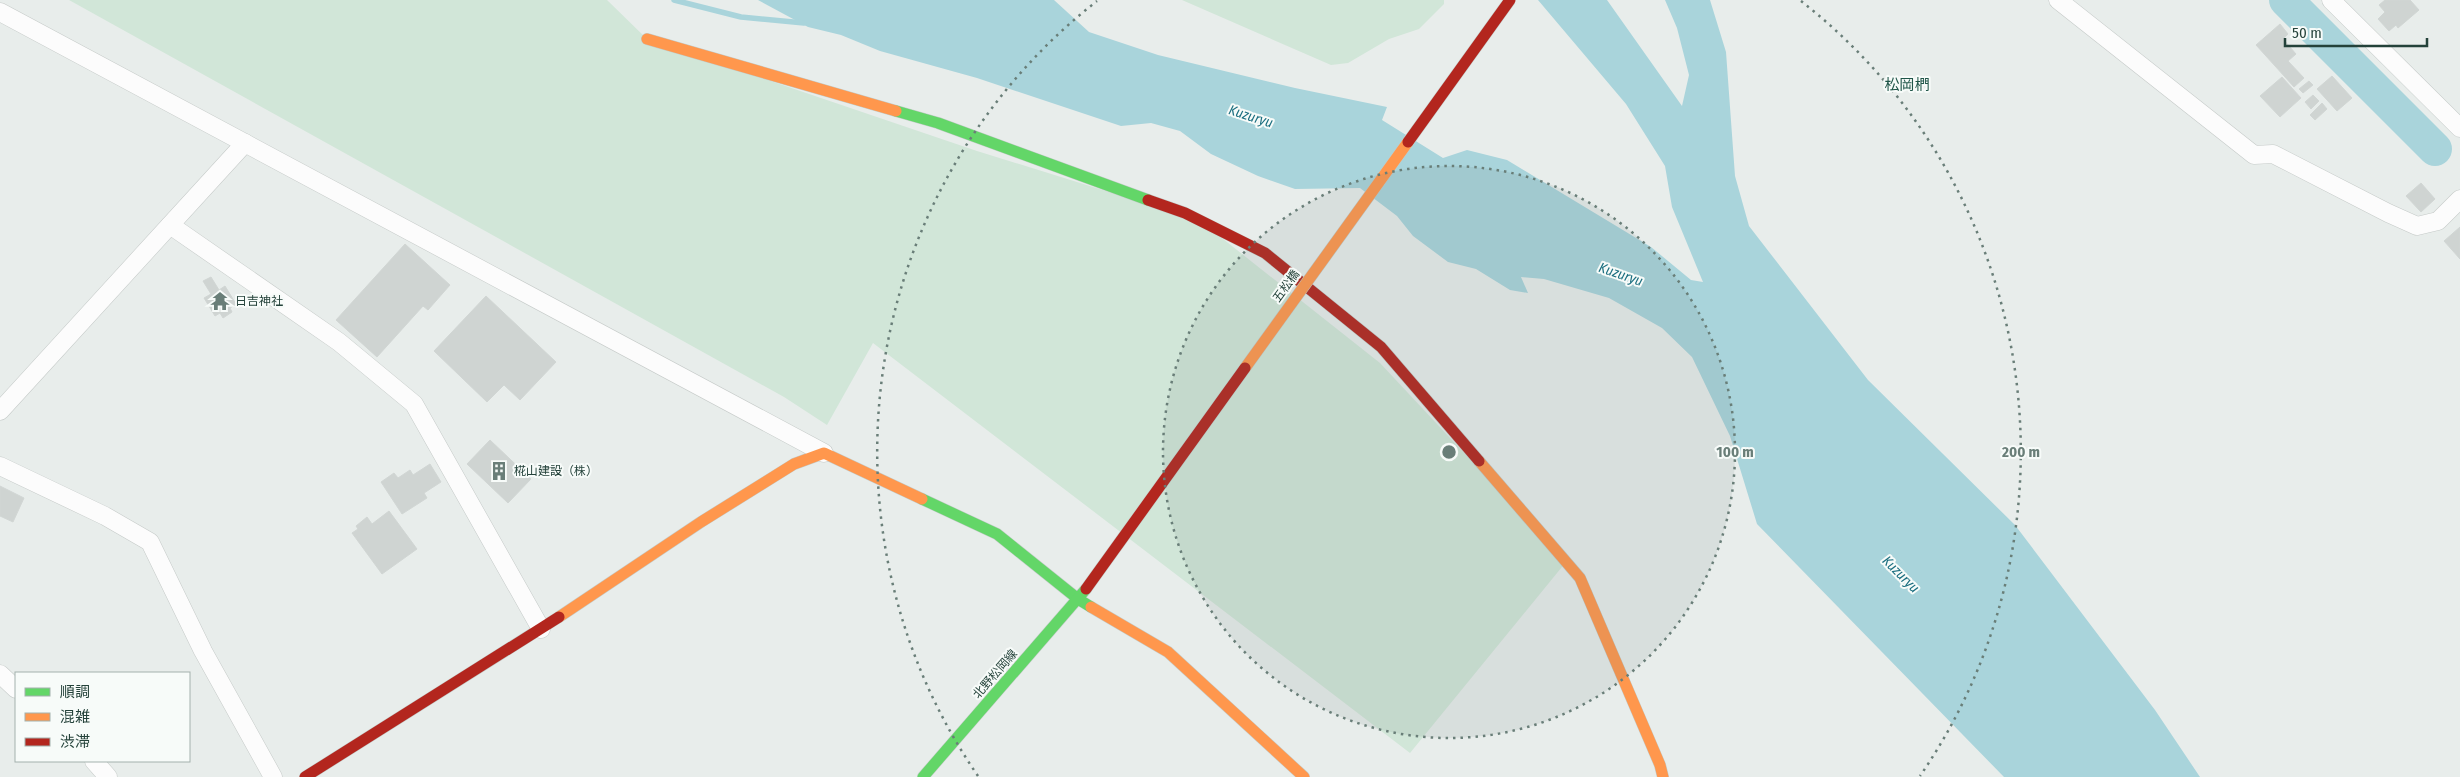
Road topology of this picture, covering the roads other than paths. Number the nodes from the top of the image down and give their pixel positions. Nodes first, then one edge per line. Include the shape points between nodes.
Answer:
1 (1510, 0) edge
2 (2058, 0) edge
3 (2332, 0) edge
4 (0, 12) edge
5 (647, 38) dead end
6 (2460, 128) edge
7 (245, 143) junction
8 (2460, 200) edge
9 (170, 224) junction
10 (0, 411) edge
11 (824, 453) junction
12 (0, 466) edge
13 (1086, 589) joint
14 (1078, 599) junction
15 (541, 629) junction
16 (0, 674) edge
17 (15, 688) edge
18 (95, 762) edge
19 (108, 777) edge
20 (273, 777) edge
21 (305, 777) edge
22 (923, 777) edge
23 (1304, 777) edge
24 (1663, 777) edge

1 - 13 street, 五松橋, bridge
2 - 8 street via 2254,155 2273,154 2417,226 2438,221
3 - 6 street
4 - 7 street
5 - 24 street via 938,123 1185,213 1265,253 1381,347 1580,578
7 - 9 street
7 - 11 street
9 - 10 street
9 - 15 street via 339,342 414,404
11 - 14 street via 997,534
11 - 15 street via 794,464 752,490
12 - 20 street via 106,516 150,542 203,651
13 - 14 street, 北野松岡線
14 - 22 street, 北野松岡線
14 - 23 street via 1168,652
15 - 21 street
16 - 17 street
18 - 19 street

